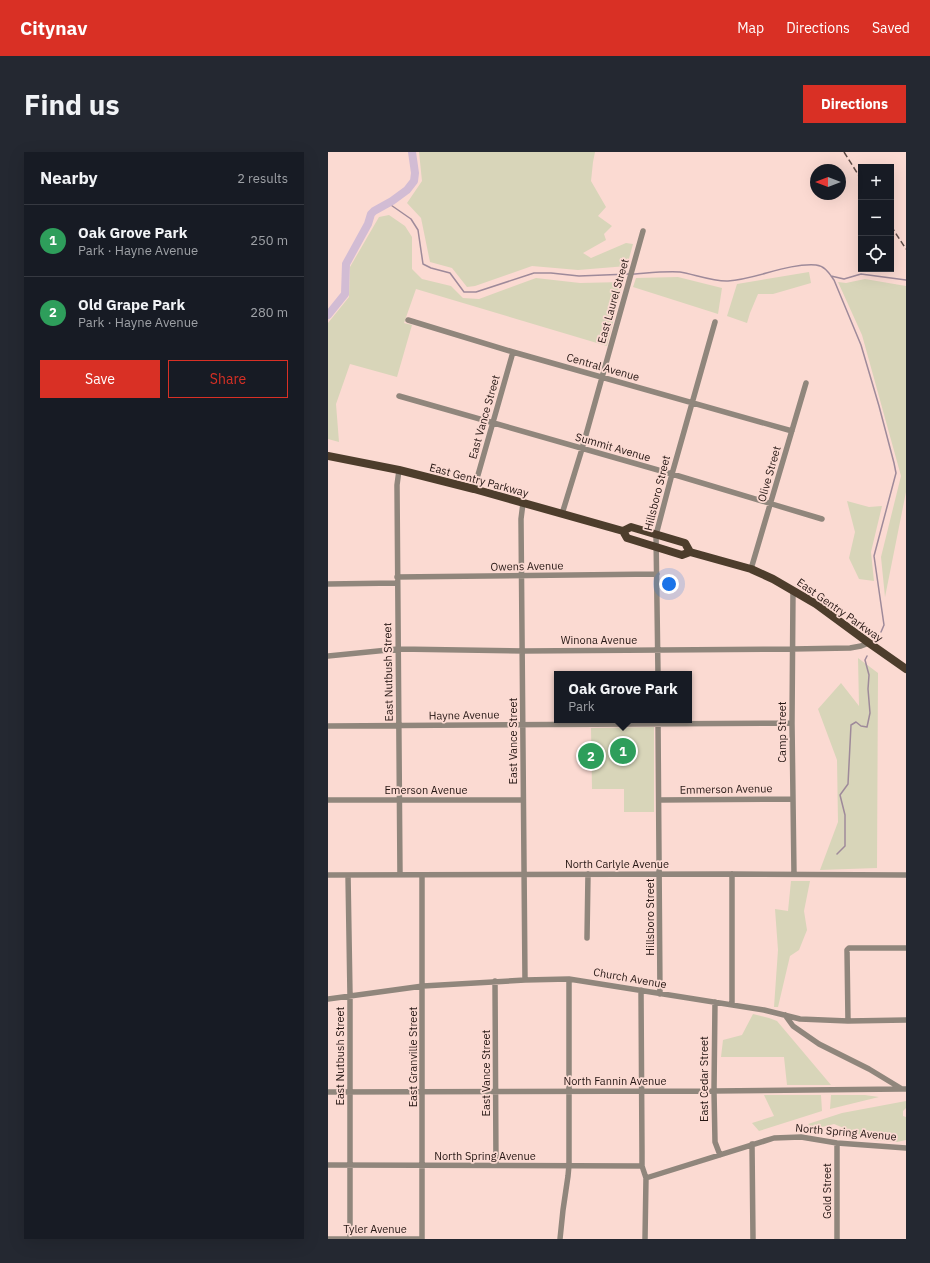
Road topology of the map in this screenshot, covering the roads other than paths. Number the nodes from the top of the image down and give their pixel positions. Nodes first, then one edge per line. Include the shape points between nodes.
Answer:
1 (643, 231) dead end
2 (408, 320) dead end
3 (715, 322) dead end
4 (513, 352) junction
5 (602, 377) junction
6 (806, 383) dead end
7 (399, 396) dead end
8 (692, 403) junction
9 (492, 424) junction
10 (792, 431) junction
11 (582, 449) junction
12 (328, 455) edge
13 (400, 470) junction
14 (672, 474) junction
15 (474, 489) junction
16 (523, 503) junction
17 (771, 504) junction
18 (562, 514) junction
19 (822, 519) dead end
20 (623, 530) junction
21 (656, 535) junction
22 (657, 547) junction
23 (690, 552) junction
24 (751, 569) junction
25 (657, 574) junction
26 (521, 576) junction
27 (397, 580) junction
28 (328, 584) edge
29 (793, 590) junction
30 (869, 643) junction
31 (792, 649) junction
32 (398, 650) junction
33 (657, 650) junction
34 (523, 651) junction
35 (328, 656) edge
36 (906, 668) edge
37 (658, 671) edge
38 (692, 722) edge
39 (590, 723) edge
40 (658, 723) edge
41 (792, 723) junction
42 (522, 724) junction
43 (328, 726) edge
44 (399, 726) junction
45 (793, 798) junction
46 (328, 800) edge
47 (399, 800) junction
48 (523, 800) junction
49 (659, 800) junction
50 (524, 874) junction
51 (588, 874) junction
52 (659, 874) junction
53 (732, 874) junction
54 (794, 874) junction
55 (906, 874) edge
56 (328, 875) edge
57 (348, 875) junction
58 (400, 875) junction
59 (422, 875) junction
60 (587, 938) dead end
61 (906, 948) edge
62 (568, 979) junction
63 (525, 980) junction
64 (495, 981) junction
65 (423, 986) junction
66 (641, 990) junction
67 (660, 994) junction
68 (350, 995) junction
69 (328, 999) edge
70 (715, 1002) junction
71 (732, 1005) junction
72 (785, 1015) junction
73 (906, 1020) edge
74 (848, 1021) junction
75 (904, 1089) edge
76 (642, 1090) junction
77 (568, 1091) junction
78 (714, 1091) junction
79 (328, 1092) edge
80 (350, 1092) junction
81 (423, 1092) junction
82 (496, 1092) junction
83 (836, 1143) junction
84 (752, 1144) junction
85 (906, 1148) edge
86 (720, 1155) junction
87 (349, 1165) junction
88 (496, 1165) junction
89 (569, 1165) junction
90 (328, 1166) edge
91 (422, 1166) junction
92 (642, 1166) junction
93 (646, 1178) junction
94 (328, 1239) edge
95 (350, 1239) edge
96 (422, 1239) edge
97 (560, 1239) edge
98 (646, 1239) edge
99 (753, 1239) edge
100 (836, 1239) edge

1 - 5 street, East Laurel Street
2 - 4 street, Central Avenue
3 - 8 street, Hillsboro Street
4 - 5 street, Central Avenue
4 - 9 street, East Vance Street
5 - 8 street, Central Avenue
5 - 11 street, East Laurel Street
6 - 10 street, Olive Street
7 - 9 street, Summit Avenue
8 - 10 street, Central Avenue
8 - 14 street, Hillsboro Street
9 - 11 street, Summit Avenue
9 - 15 street, East Vance Street
10 - 17 street, Olive Street
11 - 14 street, Summit Avenue
11 - 18 street, East Laurel Street
12 - 13 main road, East Gentry Parkway
13 - 15 main road, East Gentry Parkway
13 - 27 street, East Nutbush Street via 397,485
14 - 17 street, Summit Avenue
14 - 21 street, Hillsboro Street
15 - 16 main road, East Gentry Parkway
16 - 18 main road, East Gentry Parkway
16 - 26 street, East Vance Street
17 - 19 street, Summit Avenue
17 - 24 street, Olive Street
18 - 20 main road, East Gentry Parkway
20 - 21 main road, East Gentry Parkway via 630,527
20 - 22 main road, East Gentry Parkway via 627,538
21 - 22 street, Hillsboro Street
21 - 23 main road, East Gentry Parkway via 685,543
22 - 23 main road, East Gentry Parkway via 682,555
22 - 25 street, Hillsboro Street
23 - 24 main road, East Gentry Parkway
24 - 29 main road, East Gentry Parkway
25 - 26 street, Owens Avenue
25 - 33 street, Hillsboro Street
26 - 27 street, Owens Avenue
26 - 34 street, East Vance Street
27 - 28 street, Owens Avenue
27 - 32 street, East Nutbush Street
29 - 30 main road, East Gentry Parkway
29 - 31 street, Camp Street
30 - 31 street, Winona Avenue via 850,648
30 - 36 main road, East Gentry Parkway
31 - 33 street, Winona Avenue
31 - 41 street, Camp Street
32 - 34 street, Winona Avenue
32 - 35 street, Winona Avenue
32 - 44 street, East Nutbush Street
33 - 34 street, Winona Avenue
33 - 37 street, Hillsboro Street
34 - 42 street, East Vance Street
38 - 41 street, Hayne Avenue
39 - 42 street, Hayne Avenue
40 - 49 street, Hillsboro Street
41 - 45 street, Camp Street
42 - 44 street, Hayne Avenue
42 - 48 street, East Vance Street
43 - 44 street, Hayne Avenue
44 - 47 street, East Nutbush Street
45 - 49 street, Emmerson Avenue
45 - 54 street, Camp Street
46 - 47 street, Emerson Avenue
47 - 48 street, Emerson Avenue
47 - 58 street, East Nutbush Street
48 - 50 street, East Vance Street
49 - 52 street, Hillsboro Street
50 - 51 street, North Carlyle Avenue
50 - 59 street, North Carlyle Avenue
50 - 63 street, East Vance Street
51 - 52 street, North Carlyle Avenue
51 - 60 street
52 - 53 street, North Carlyle Avenue
52 - 67 street, Hillsboro Street
53 - 54 street, North Carlyle Avenue
53 - 71 street
54 - 55 street, North Carlyle Avenue
56 - 57 street, North Carlyle Avenue
57 - 58 street, North Carlyle Avenue
57 - 68 street, East Nutbush Street
58 - 59 street, North Carlyle Avenue
59 - 65 street, East Granville Street
61 - 74 street via 858,947 847,950
62 - 63 street, Church Avenue
62 - 66 street, Church Avenue
62 - 77 street
63 - 64 street, Church Avenue
64 - 65 street, Church Avenue
64 - 82 street, East Vance Street
65 - 68 street, Church Avenue
65 - 81 street, East Granville Street
66 - 67 street, Church Avenue
66 - 76 street
67 - 70 street, Church Avenue
68 - 69 street, Church Avenue
68 - 80 street, East Nutbush Street
70 - 71 street, Church Avenue
70 - 78 street, East Cedar Street
71 - 72 street, Church Avenue
72 - 74 street, Church Avenue via 800,1019
72 - 75 street via 793,1026 819,1044
73 - 74 street, Church Avenue
75 - 78 street, North Fannin Avenue
76 - 77 street, North Fannin Avenue
76 - 78 street, North Fannin Avenue
76 - 92 street
77 - 82 street, North Fannin Avenue
77 - 89 street
78 - 86 street, East Cedar Street via 715,1142
79 - 80 street, North Fannin Avenue
80 - 81 street, North Fannin Avenue
80 - 87 street, East Nutbush Street
81 - 82 street, North Fannin Avenue
81 - 91 street, East Granville Street
82 - 88 street, East Vance Street
83 - 84 street, North Spring Avenue via 801,1137 774,1138
83 - 85 street, North Spring Avenue
83 - 100 street, Gold Street
84 - 86 street, North Spring Avenue
84 - 99 street
86 - 93 street, North Spring Avenue
87 - 90 street, North Spring Avenue
87 - 91 street, North Spring Avenue
87 - 95 street, East Nutbush Street
88 - 89 street, North Spring Avenue
88 - 91 street, North Spring Avenue
89 - 92 street, North Spring Avenue
89 - 97 street
91 - 96 street, East Granville Street
92 - 93 street
93 - 98 street
94 - 95 street, Tyler Avenue
95 - 96 street, Tyler Avenue

